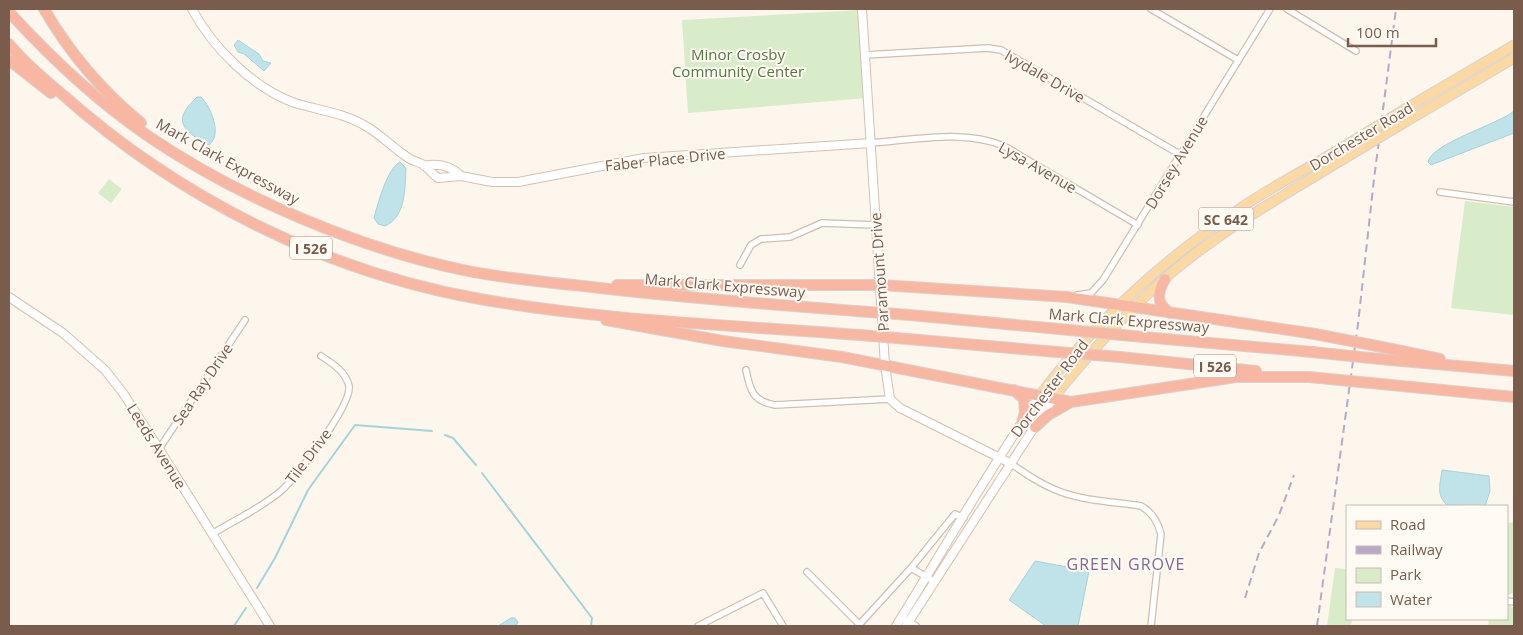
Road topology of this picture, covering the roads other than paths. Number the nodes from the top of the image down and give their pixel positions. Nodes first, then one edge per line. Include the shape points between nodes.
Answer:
1 (44, 9) edge
2 (192, 9) edge
3 (862, 9) edge
4 (1151, 9) edge
5 (1270, 9) edge
6 (1287, 9) edge
7 (9, 12) edge
8 (9, 44) edge
9 (1514, 45) edge
10 (1356, 51) dead end
11 (865, 55) junction
12 (1514, 58) edge
13 (9, 60) edge
14 (1238, 60) junction
15 (101, 128) junction
16 (870, 143) junction
17 (1181, 155) junction
18 (424, 166) junction
19 (203, 168) junction
20 (461, 176) junction
21 (1440, 192) dead end
22 (1514, 202) edge
23 (876, 225) junction
24 (1138, 225) junction
25 (740, 265) dead end
26 (1165, 279) junction
27 (556, 283) junction
28 (880, 285) junction
29 (9, 297) edge
30 (1067, 297) junction
31 (1118, 304) junction
32 (1135, 306) junction
33 (546, 309) junction
34 (1171, 314) junction
35 (244, 320) dead end
36 (321, 356) dead end
37 (885, 365) junction
38 (1483, 368) junction
39 (746, 370) dead end
40 (1514, 371) edge
41 (1309, 377) junction
42 (1011, 388) junction
43 (1040, 395) junction
44 (1514, 397) edge
45 (1053, 398) junction
46 (890, 399) junction
47 (1071, 402) junction
48 (1022, 423) junction
49 (1035, 427) junction
50 (159, 448) junction
51 (999, 457) junction
52 (1010, 463) junction
53 (964, 518) junction
54 (212, 534) junction
55 (911, 568) junction
56 (807, 572) dead end
57 (931, 580) junction
58 (905, 622) edge
59 (859, 625) edge
60 (270, 626) edge
61 (698, 626) edge
62 (783, 626) edge
63 (896, 626) edge
64 (916, 626) edge
65 (1151, 626) edge

1 - 19 highway via 71,50 106,91
2 - 18 street, Faber Place Drive via 220,47 263,86 286,100 351,118
3 - 11 street, Paramount Drive
4 - 14 street
5 - 14 street, Dorsey Avenue
6 - 10 street
7 - 19 highway, Mark Clark Expressway / I 526 via 66,70 115,110 151,138
8 - 15 highway, I 526
9 - 31 main road, Dorchester Road / SC 642, bridge via 1249,202 1155,271
11 - 16 street, Paramount Drive
11 - 17 street, Ivydale Drive via 1001,50
12 - 26 main road, Dorchester Road / SC 642, bridge via 1255,212
13 - 15 highway
14 - 17 street, Dorsey Avenue
15 - 33 highway, I 526 via 193,191 292,241 414,284 478,299
16 - 20 street, Faber Place Drive via 644,158 518,182 492,182
16 - 23 street, Paramount Drive
16 - 24 street, Lysa Avenue via 971,136 990,140
17 - 24 street, Dorsey Avenue
18 - 20 street, Faber Place Drive via 434,164 453,168
18 - 20 street, Faber Place Drive via 438,178
19 - 27 highway, Mark Clark Expressway / I 526 via 293,215 380,247 462,270
21 - 22 street
23 - 25 street via 822,223 790,237 761,239 751,245
23 - 28 street, Paramount Drive
24 - 30 street, Dorsey Avenue via 1104,280 1091,292
26 - 32 main road, Dorchester Road / SC 642
26 - 34 highway via 1159,300 1163,309
27 - 28 highway
27 - 38 highway, Mark Clark Expressway / I 526, bridge via 660,296 910,315
28 - 30 highway
28 - 37 street, Paramount Drive
29 - 50 street, Leeds Avenue via 63,333 105,370
30 - 31 highway
31 - 32 highway
31 - 43 main road, Dorchester Road / SC 642
32 - 34 highway
32 - 45 main road, Dorchester Road / SC 642
33 - 37 highway via 723,341
33 - 41 highway, I 526, bridge
34 - 38 highway, bridge via 1315,334
35 - 50 street, Sea Ray Drive
36 - 54 street, Tile Drive via 337,366 346,379 349,386 344,406 298,474 280,492
37 - 42 highway
37 - 46 street, Paramount Drive
38 - 40 highway, Mark Clark Expressway / I 526
39 - 46 street via 750,389 759,400 775,405
41 - 44 highway, I 526, bridge
41 - 47 highway via 1236,376
42 - 43 highway
42 - 48 highway via 1024,399
43 - 45 highway
43 - 48 street, Dorchester Road / SC 642
45 - 47 highway
45 - 49 street, Dorchester Road / SC 642
46 - 51 street via 900,408
47 - 49 highway
48 - 51 street, Dorchester Road / SC 642
49 - 52 street, Dorchester Road / SC 642
50 - 54 street, Leeds Avenue
51 - 52 street
51 - 53 street, Dorchester Road / SC 642
52 - 57 street, Dorchester Road / SC 642
52 - 65 street via 1043,484 1074,496 1147,509 1159,524 1161,534
53 - 55 street via 955,514
53 - 57 street, Dorchester Road / SC 642
54 - 60 street, Leeds Avenue
55 - 57 street
55 - 59 street
56 - 59 street
57 - 58 street, Dorchester Road / SC 642
58 - 63 street, Dorchester Road / SC 642
58 - 64 street
61 - 62 street via 763,593

